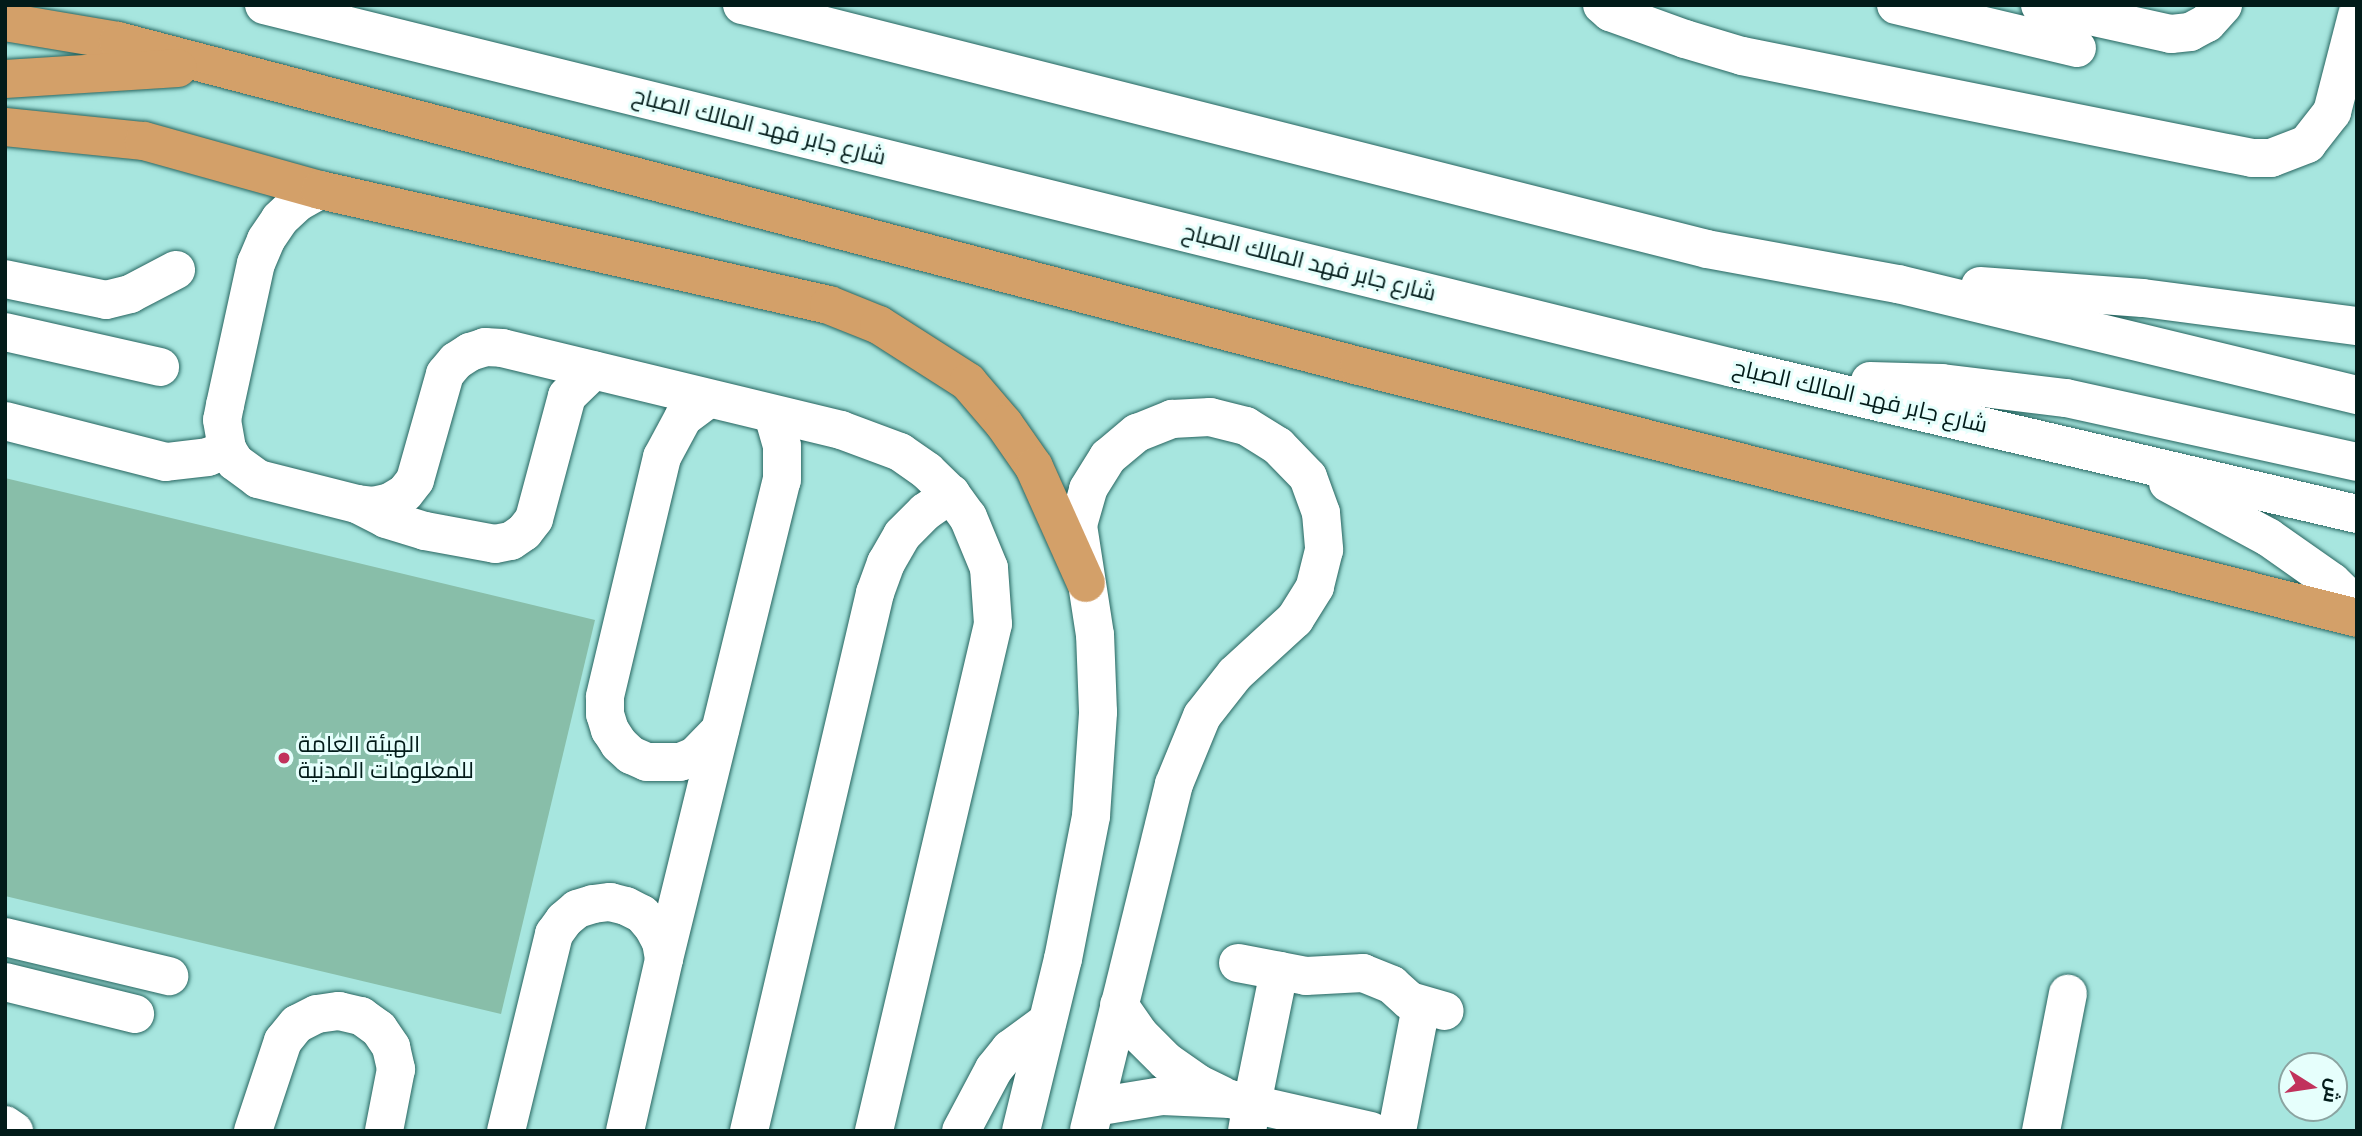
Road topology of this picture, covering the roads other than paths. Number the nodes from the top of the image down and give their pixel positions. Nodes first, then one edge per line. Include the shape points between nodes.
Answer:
1 (264, 5) edge
2 (742, 5) edge
3 (1602, 5) edge
4 (1896, 5) edge
5 (2040, 5) edge
6 (2223, 5) edge
7 (2357, 15) edge
8 (1659, 17) edge
9 (5, 22) edge
10 (2077, 48) dead end
11 (211, 66) junction
12 (5, 79) edge
13 (5, 127) edge
14 (320, 190) junction
15 (176, 270) dead end
16 (5, 279) edge
17 (1899, 284) junction
18 (2357, 326) edge
19 (5, 332) edge
20 (160, 367) dead end
21 (594, 370) junction
22 (1801, 382) junction
23 (2357, 395) edge
24 (708, 399) junction
25 (772, 414) junction
26 (5, 421) edge
27 (227, 449) junction
28 (2127, 460) junction
29 (2357, 462) edge
30 (951, 494) junction
31 (357, 504) junction
32 (2357, 514) edge
33 (1086, 583) junction
34 (2357, 606) edge
35 (2357, 618) edge
36 (720, 730) junction
37 (5, 937) edge
38 (664, 959) junction
39 (1238, 962) dead end
40 (1279, 971) junction
41 (169, 976) dead end
42 (5, 982) edge
43 (2068, 994) dead end
44 (1119, 1005) junction
45 (135, 1014) dead end
46 (1047, 1022) junction
47 (1243, 1111) edge
48 (1092, 1119) edge
49 (5, 1125) edge
50 (1351, 1128) edge
51 (254, 1130) edge
52 (14, 1131) edge
53 (384, 1131) edge
54 (506, 1131) edge
55 (625, 1131) edge
56 (750, 1131) edge
57 (874, 1131) edge
58 (961, 1131) edge
59 (1021, 1131) edge
60 (1397, 1131) edge
61 (2041, 1131) edge

1 - 22 street, شارع جابر فهد المالك الصباح
2 - 17 street via 1707,249
3 - 8 street via 1610,12
4 - 10 street
5 - 6 street via 2171,34 2190,32 2207,23
7 - 8 street via 2332,112 2307,145 2271,158 2252,158 1742,56
9 - 11 highway via 118,41
11 - 12 highway
11 - 35 highway via 1359,366
13 - 14 highway via 144,141
14 - 27 street via 280,219 256,263 222,420
14 - 33 highway via 829,305 879,325 968,382 1004,424 1034,467
15 - 16 street via 130,294 106,300
17 - 18 street via 2075,291
17 - 23 street
19 - 20 street
21 - 24 street
21 - 31 street via 502,348 470,352 456,361 438,389 415,480 390,502
21 - 31 street via 567,396 534,519 511,541 495,544 425,530 386,519
22 - 28 street, شارع جابر فهد المالك الصباح
22 - 29 street via 1942,383 2066,398
24 - 25 street
24 - 36 street via 683,418 662,457 605,697 605,714 610,730 631,755 663,764 695,756
25 - 30 street via 841,430 900,453
25 - 36 street via 782,446 782,480
26 - 27 street via 166,462 208,457
27 - 31 street via 235,462 258,479
28 - 32 street, شارع جابر فهد المالك الصباح
28 - 34 street via 2268,537 2332,582
30 - 56 street via 902,535 875,593
30 - 57 street via 968,517 989,568 993,624
33 - 44 street via 1078,526 1088,489 1108,457 1137,433 1172,419 1210,417 1246,426 1308,477 1321,513 1324,550 1315,587 1295,619 1235,674 1202,716 1174,784
33 - 46 street via 1095,635 1095,769 1083,855
36 - 38 street
37 - 41 street
38 - 54 street via 653,927 626,906 593,904 564,920 554,934
38 - 55 street
39 - 40 street
40 - 47 street
40 - 60 street via 1306,976 1363,973 1433,1008
42 - 45 street
43 - 61 street
44 - 47 street via 1166,1061
44 - 48 street
46 - 58 street via 1010,1049 994,1069
46 - 59 street
47 - 48 street via 1162,1096
47 - 50 street
49 - 52 street
51 - 53 street via 283,1041 297,1024 317,1014 339,1011 360,1016 379,1030 391,1048 396,1069

